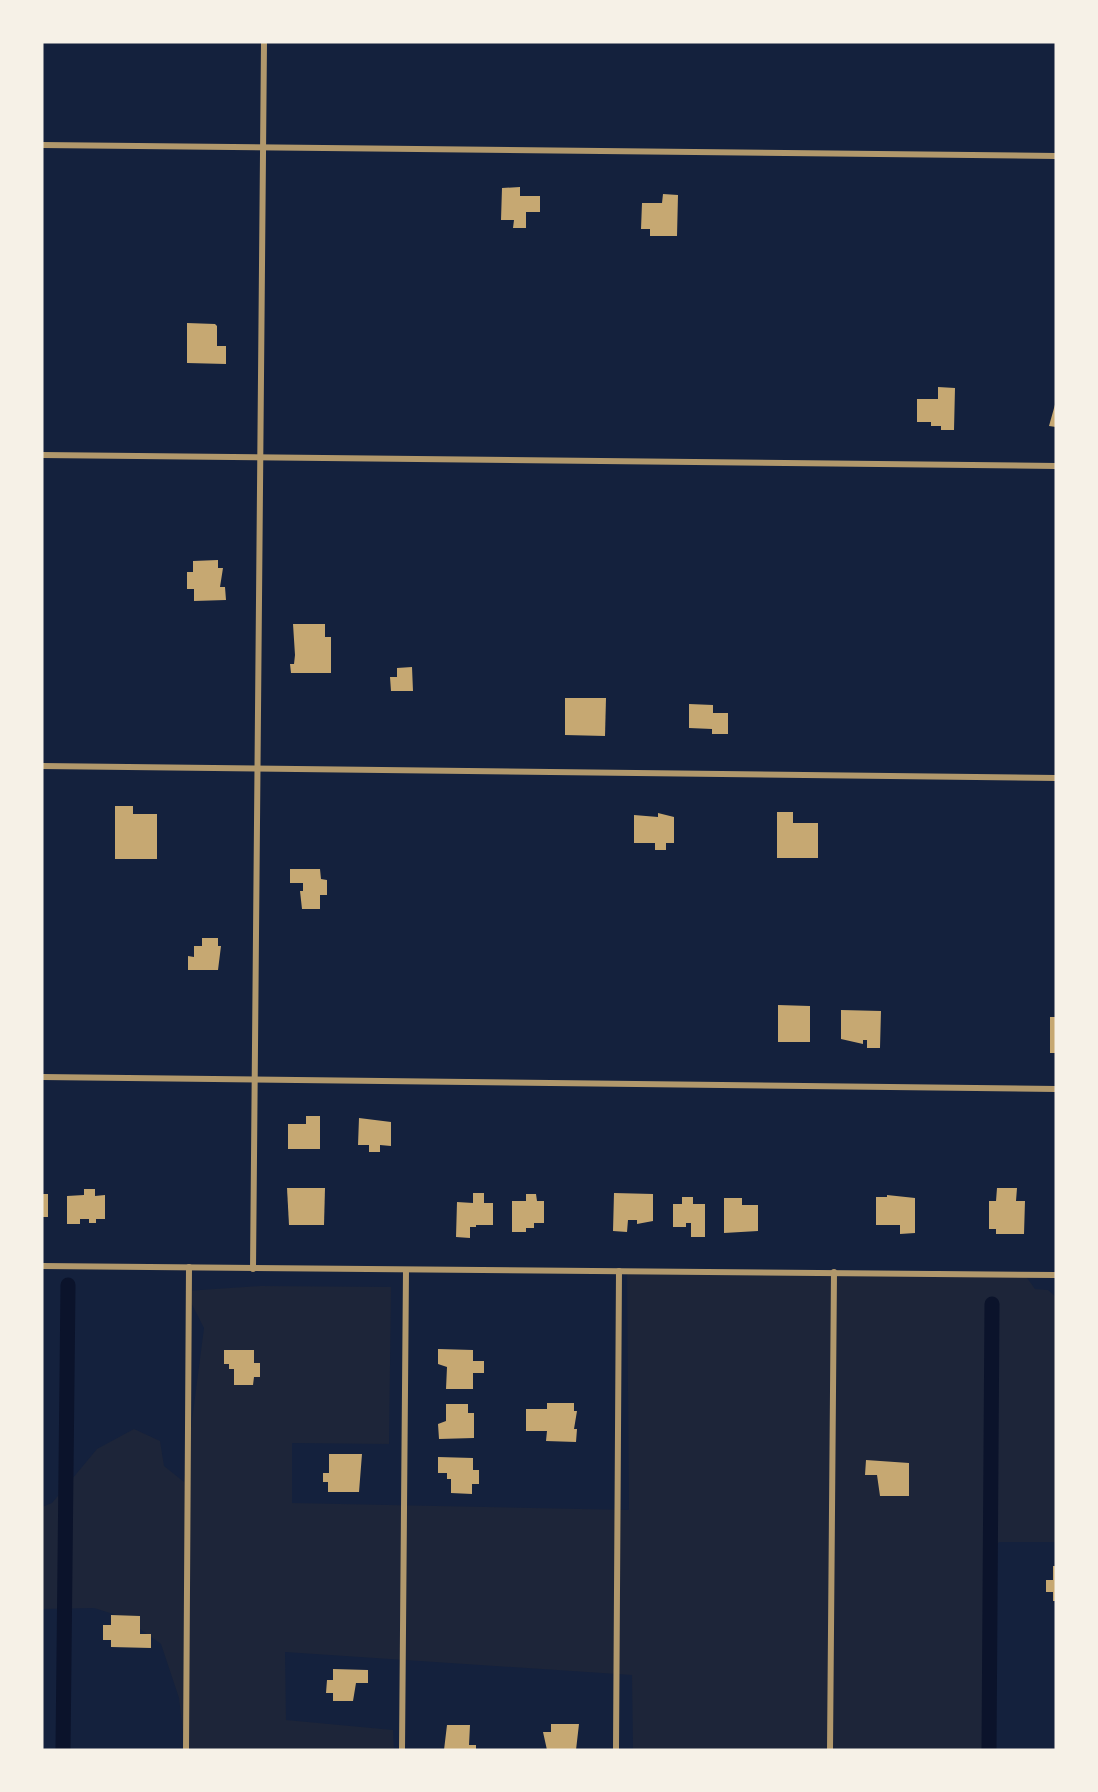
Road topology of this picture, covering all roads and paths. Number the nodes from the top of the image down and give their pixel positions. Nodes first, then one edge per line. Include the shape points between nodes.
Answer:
1 (264, 42) edge
2 (42, 146) edge
3 (262, 148) junction
4 (1056, 156) edge
5 (42, 455) edge
6 (261, 458) junction
7 (1056, 466) edge
8 (42, 766) edge
9 (258, 770) junction
10 (1056, 778) edge
11 (42, 1077) edge
12 (256, 1080) junction
13 (1056, 1089) edge
14 (42, 1266) edge
15 (189, 1268) junction
16 (253, 1269) junction
17 (406, 1270) junction
18 (619, 1271) junction
19 (834, 1272) junction
20 (1056, 1275) edge
21 (186, 1750) edge
22 (402, 1750) edge
23 (616, 1750) edge
24 (830, 1750) edge

1 - 3 street
2 - 3 street
3 - 4 street
3 - 6 street
5 - 6 street
6 - 7 street
6 - 9 street
8 - 9 street
9 - 10 street
9 - 12 street
11 - 12 street
12 - 13 street
12 - 16 street
14 - 15 street
15 - 16 street
15 - 21 street
16 - 17 street
17 - 18 street
17 - 22 street
18 - 19 street
18 - 23 street
19 - 20 street
19 - 24 street

